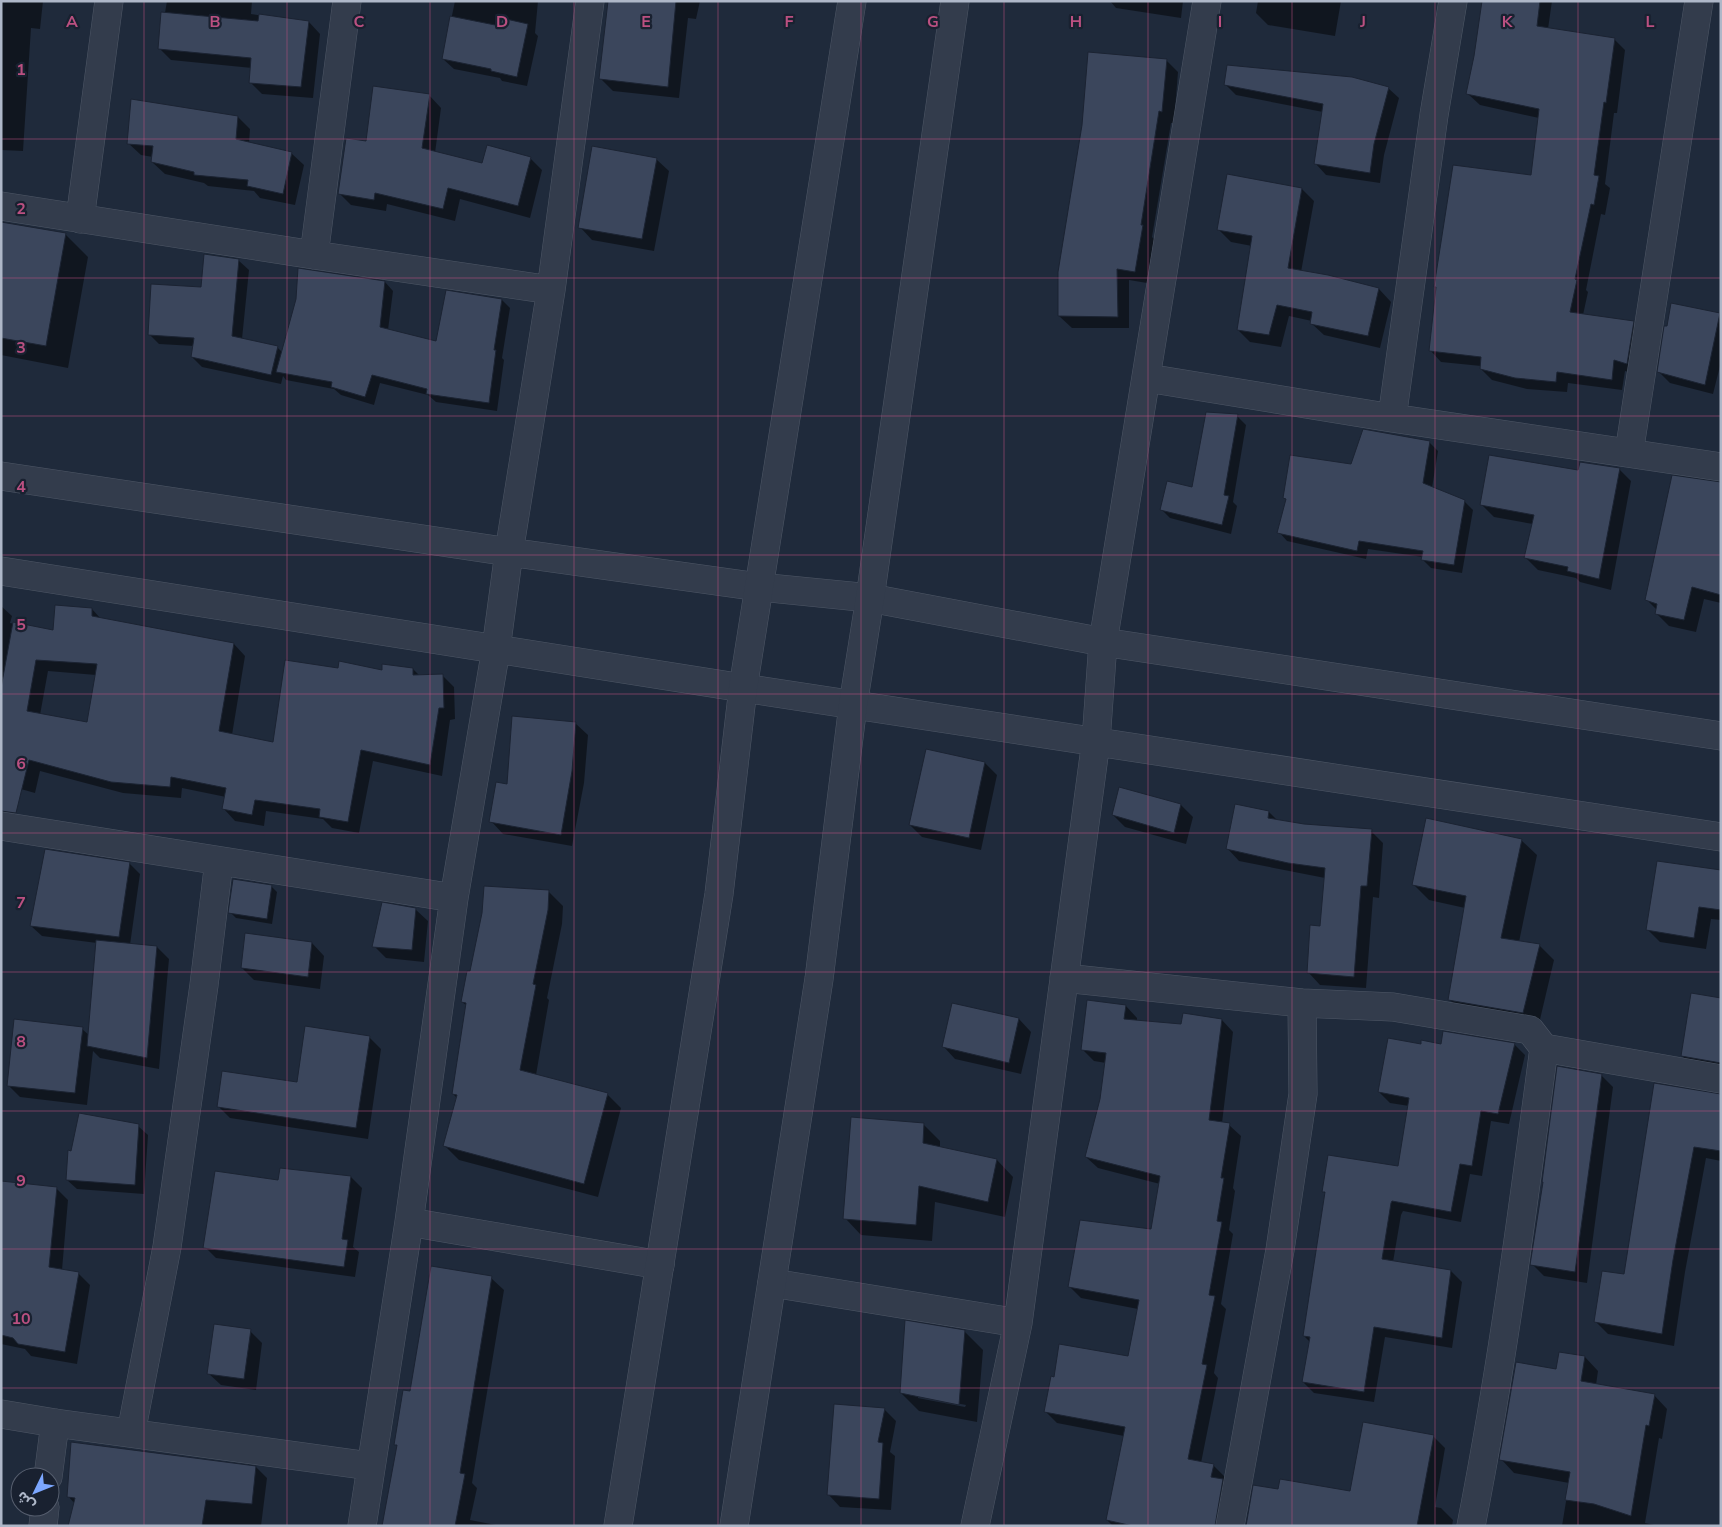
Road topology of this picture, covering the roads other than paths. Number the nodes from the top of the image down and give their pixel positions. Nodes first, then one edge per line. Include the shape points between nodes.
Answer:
1 (109, 1) edge
2 (347, 1) edge
3 (590, 1) edge
4 (852, 1) edge
5 (955, 1) edge
6 (1207, 1) edge
7 (1452, 1) edge
8 (1699, 1) edge
9 (1, 206) edge
10 (80, 218) junction
11 (314, 255) junction
12 (551, 290) junction
13 (1147, 378) junction
14 (1392, 418) junction
15 (1629, 453) junction
16 (1721, 467) edge
17 (1, 476) edge
18 (509, 552) junction
19 (1, 571) edge
20 (759, 587) junction
21 (870, 598) junction
22 (1104, 642) junction
23 (496, 649) junction
24 (743, 688) junction
25 (853, 704) junction
26 (1721, 736) edge
27 (1096, 741) junction
28 (1, 826) edge
29 (1721, 837) edge
30 (219, 861) junction
31 (454, 898) junction
32 (1064, 978) junction
33 (1302, 1004) junction
34 (1544, 1048) junction
35 (1721, 1079) edge
36 (409, 1222) junction
37 (660, 1265) junction
38 (772, 1283) junction
39 (1018, 1323) junction
40 (1, 1414) edge
41 (55, 1423) junction
42 (132, 1433) junction
43 (370, 1466) junction
44 (49, 1467) edge
45 (362, 1526) edge
46 (618, 1526) edge
47 (734, 1526) edge
48 (975, 1526) edge
49 (1230, 1526) edge
50 (1471, 1526) edge

1 - 10 street
2 - 11 street
3 - 12 street
4 - 20 street
5 - 21 street
6 - 13 street
7 - 14 street
8 - 15 street
9 - 10 street
10 - 11 street
11 - 12 street
12 - 18 street
13 - 14 street
13 - 22 street
14 - 15 street
15 - 16 street
17 - 18 street
18 - 20 street
18 - 23 street
19 - 23 street
20 - 21 street
20 - 24 street
21 - 22 street
21 - 25 street
22 - 26 street
22 - 27 street
23 - 24 street
23 - 31 street
24 - 25 street
24 - 37 street via 720,894
25 - 27 street
25 - 38 street via 819,980
27 - 29 street
27 - 32 street
28 - 30 street
30 - 31 street
30 - 42 street via 167,1247
31 - 36 street
32 - 33 street
32 - 39 street
33 - 34 street via 1393,1007 1530,1030
33 - 49 street via 1303,1094 1280,1250
34 - 35 street
34 - 50 street via 1520,1230
36 - 37 street
36 - 43 street
37 - 46 street
38 - 39 street
38 - 47 street
39 - 48 street
40 - 41 street
41 - 42 street
41 - 44 street
42 - 43 street
43 - 45 street

